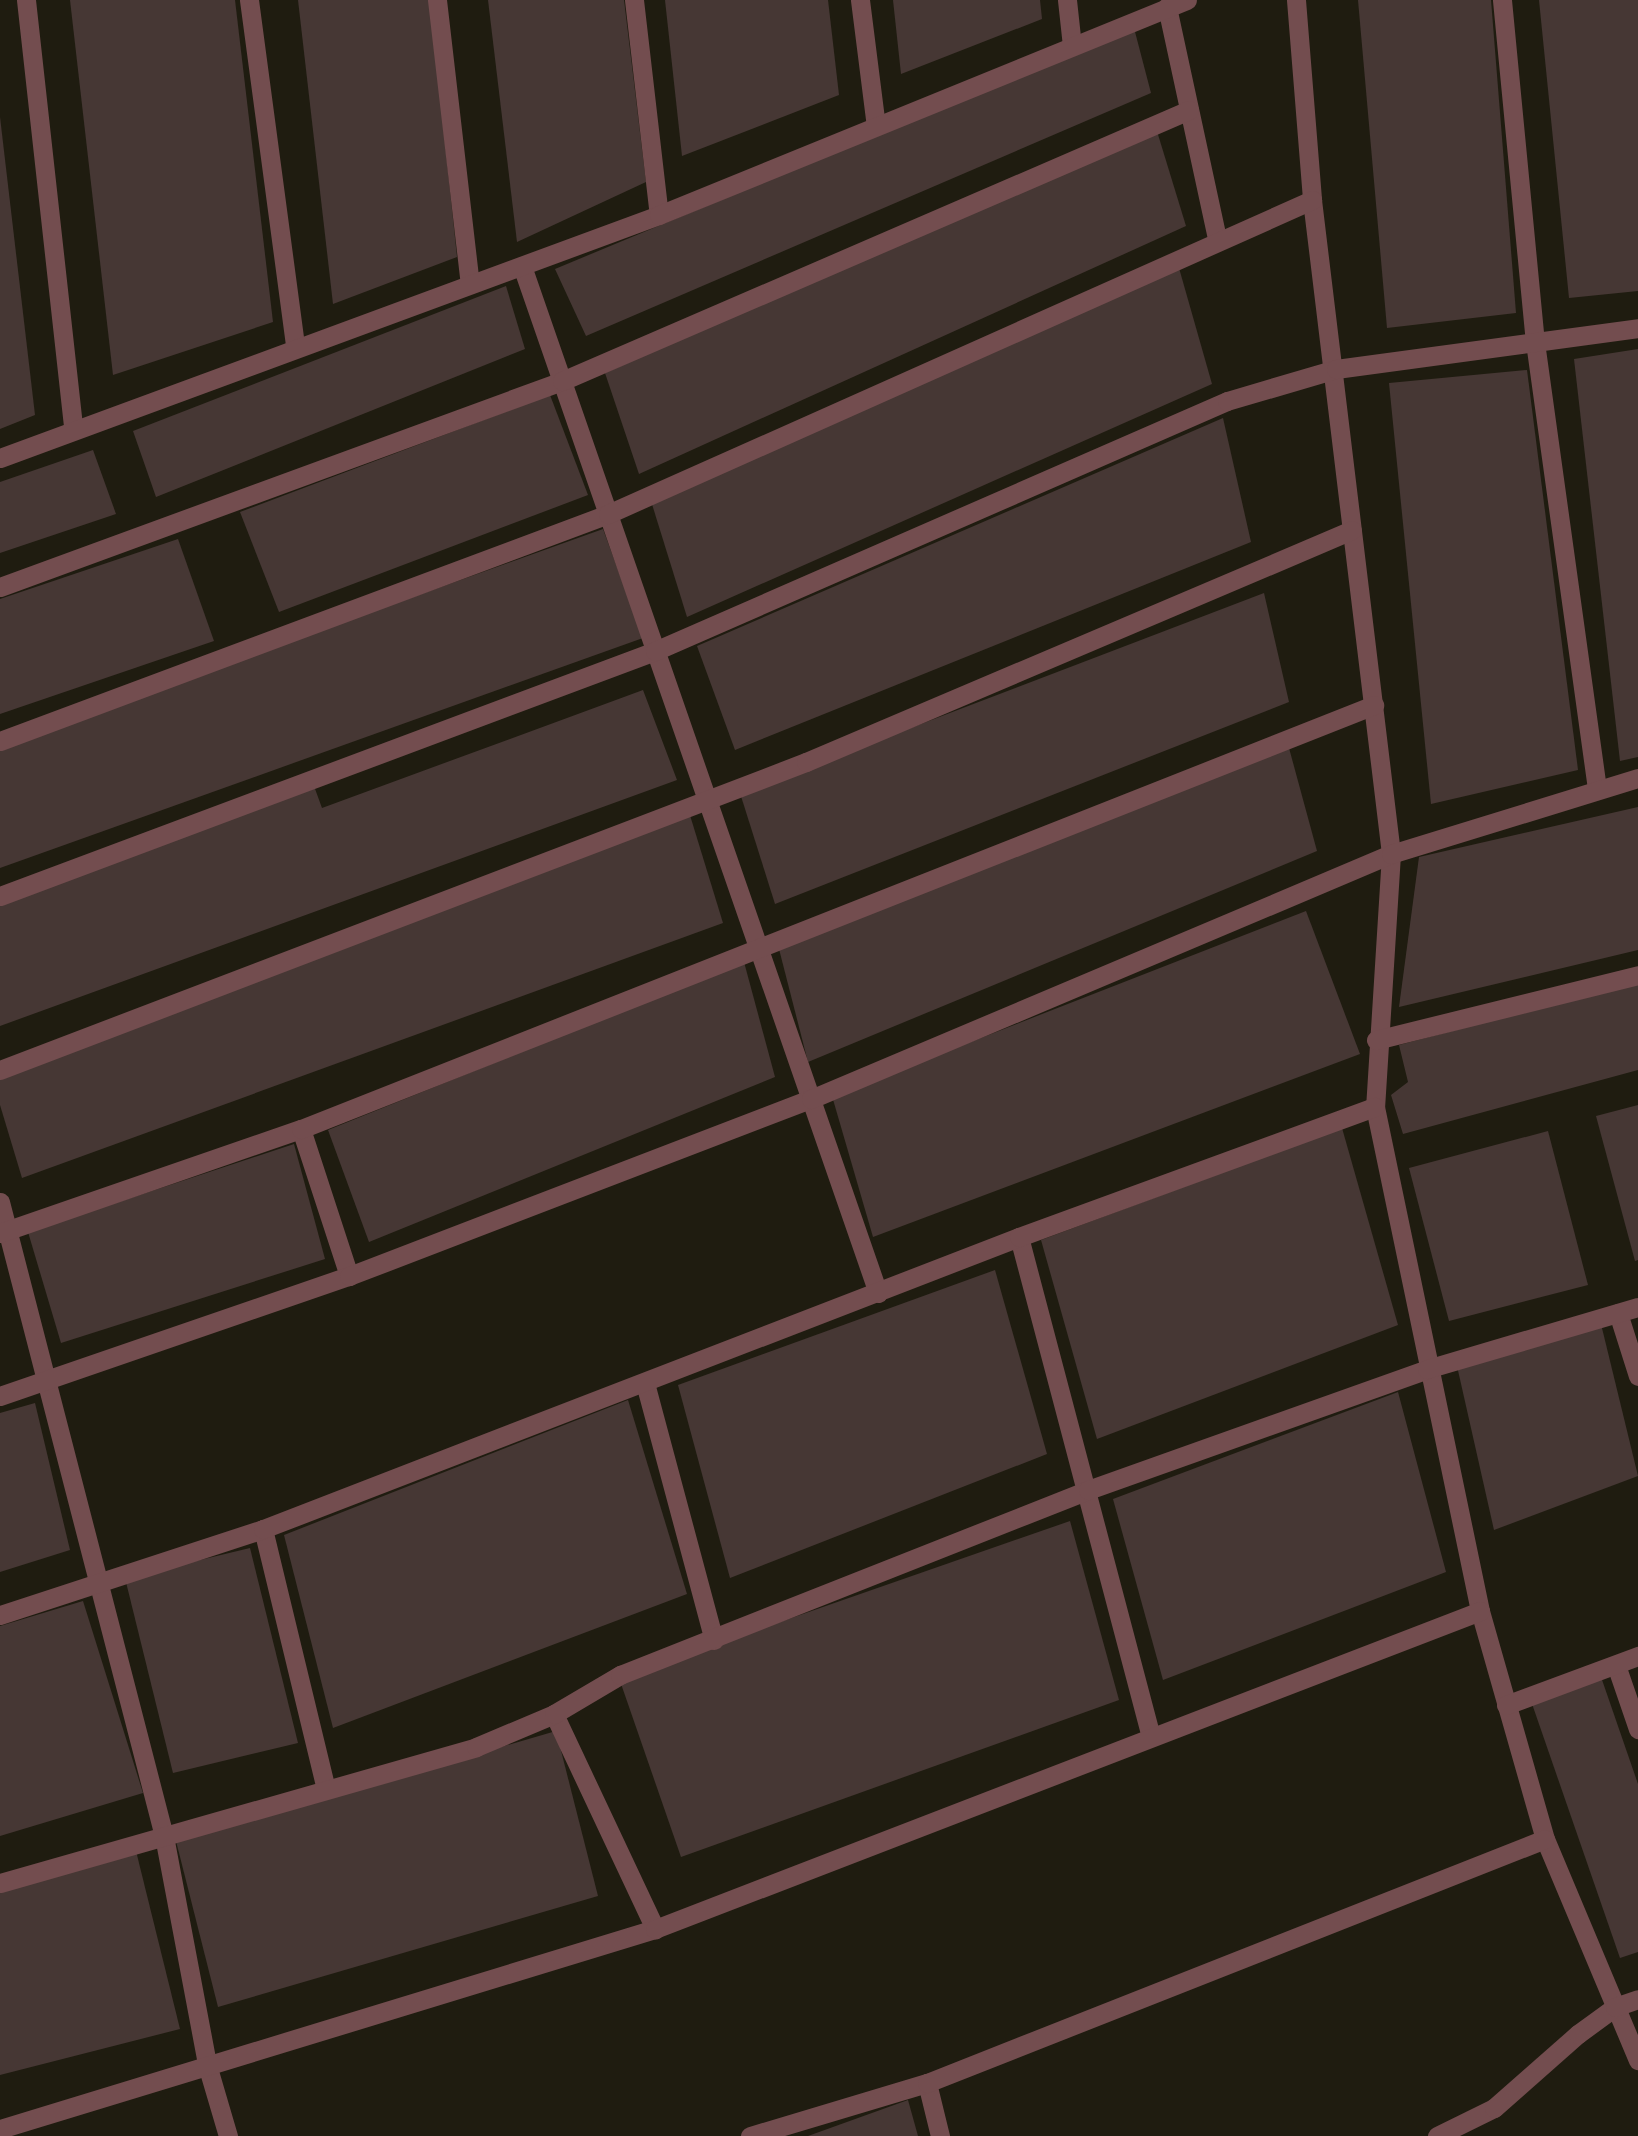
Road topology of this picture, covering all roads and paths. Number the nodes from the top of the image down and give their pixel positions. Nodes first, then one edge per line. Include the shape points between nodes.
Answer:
1 (26, 0) edge
2 (249, 0) edge
3 (437, 0) edge
4 (634, 0) edge
5 (860, 0) edge
6 (1067, 0) edge
7 (1187, 0) edge
8 (1296, 0) edge
9 (1502, 0) edge
10 (1167, 7) junction
11 (1072, 46) junction
12 (1189, 110) junction
13 (876, 126) junction
14 (1312, 200) junction
15 (659, 215) junction
16 (1217, 238) junction
17 (522, 266) junction
18 (470, 284) junction
19 (1638, 328) edge
20 (1535, 342) junction
21 (295, 344) junction
22 (1336, 369) junction
23 (562, 381) junction
24 (74, 429) junction
25 (0, 458) edge
26 (608, 514) junction
27 (1352, 530) junction
28 (0, 587) edge
29 (655, 651) junction
30 (1374, 705) junction
31 (0, 741) edge
32 (1638, 778) edge
33 (1597, 790) junction
34 (706, 797) junction
35 (1391, 853) junction
36 (0, 896) edge
37 (759, 949) junction
38 (1638, 975) edge
39 (1376, 1040) junction
40 (0, 1070) edge
41 (811, 1099) junction
42 (1375, 1107) junction
43 (301, 1129) junction
44 (0, 1202) edge
45 (4, 1231) edge
46 (1018, 1237) junction
47 (349, 1276) junction
48 (878, 1293) junction
49 (1638, 1307) edge
50 (1618, 1313) junction
51 (1427, 1369) junction
52 (1638, 1376) edge
53 (50, 1380) junction
54 (645, 1382) junction
55 (0, 1395) edge
56 (1088, 1490) junction
57 (263, 1530) junction
58 (102, 1581) junction
59 (1480, 1611) junction
60 (0, 1615) edge
61 (714, 1640) junction
62 (1638, 1656) edge
63 (1616, 1665) junction
64 (1506, 1705) junction
65 (554, 1714) junction
66 (1638, 1729) edge
67 (1150, 1733) junction
68 (326, 1790) junction
69 (164, 1836) junction
70 (1545, 1839) junction
71 (0, 1884) edge
72 (655, 1929) junction
73 (1638, 1999) edge
74 (1615, 2007) junction
75 (1638, 2060) edge
76 (208, 2068) junction
77 (926, 2082) junction
78 (0, 2129) edge
79 (228, 2136) edge
80 (750, 2136) edge
81 (940, 2136) edge
82 (1437, 2136) edge

1 - 24 street
2 - 21 street
3 - 18 street
4 - 15 street
5 - 13 street
6 - 11 street
7 - 10 street
8 - 14 street
9 - 20 street
10 - 11 street
10 - 12 street
11 - 13 street
12 - 16 street
12 - 23 street
13 - 15 street
14 - 16 street
14 - 22 street
15 - 17 street
16 - 26 street
17 - 18 street
17 - 23 street
18 - 21 street
19 - 20 street
20 - 22 street
20 - 33 street
21 - 24 street
22 - 27 street
22 - 29 street via 1227,401
23 - 26 street
23 - 28 street
24 - 25 street
26 - 29 street
26 - 31 street
27 - 30 street
27 - 34 street via 1050,661
29 - 34 street
29 - 36 street
30 - 35 street
30 - 37 street
32 - 33 street
33 - 35 street
34 - 37 street
34 - 40 street
35 - 39 street
35 - 41 street
37 - 41 street
37 - 43 street
38 - 39 street
39 - 42 street
41 - 47 street
41 - 48 street
42 - 46 street
42 - 51 street
43 - 45 street
43 - 47 street
44 - 45 street
45 - 53 street
46 - 48 street
46 - 56 street
47 - 53 street
48 - 54 street
49 - 50 street
50 - 51 street
50 - 52 street
51 - 56 street
51 - 59 street
53 - 55 street
53 - 58 street
54 - 57 street
54 - 61 street
56 - 61 street
56 - 67 street
57 - 58 street
57 - 68 street
58 - 60 street
58 - 69 street
59 - 64 street
59 - 67 street
61 - 65 street via 620,1675
62 - 63 street
63 - 64 street
63 - 66 street
64 - 70 street
65 - 68 street via 476,1747
65 - 72 street
67 - 72 street
68 - 69 street
69 - 71 street
69 - 76 street
70 - 74 street
70 - 77 street
72 - 76 street
73 - 74 street
74 - 75 street
74 - 82 street via 1494,2108
76 - 78 street
76 - 79 street
77 - 80 street
77 - 81 street

